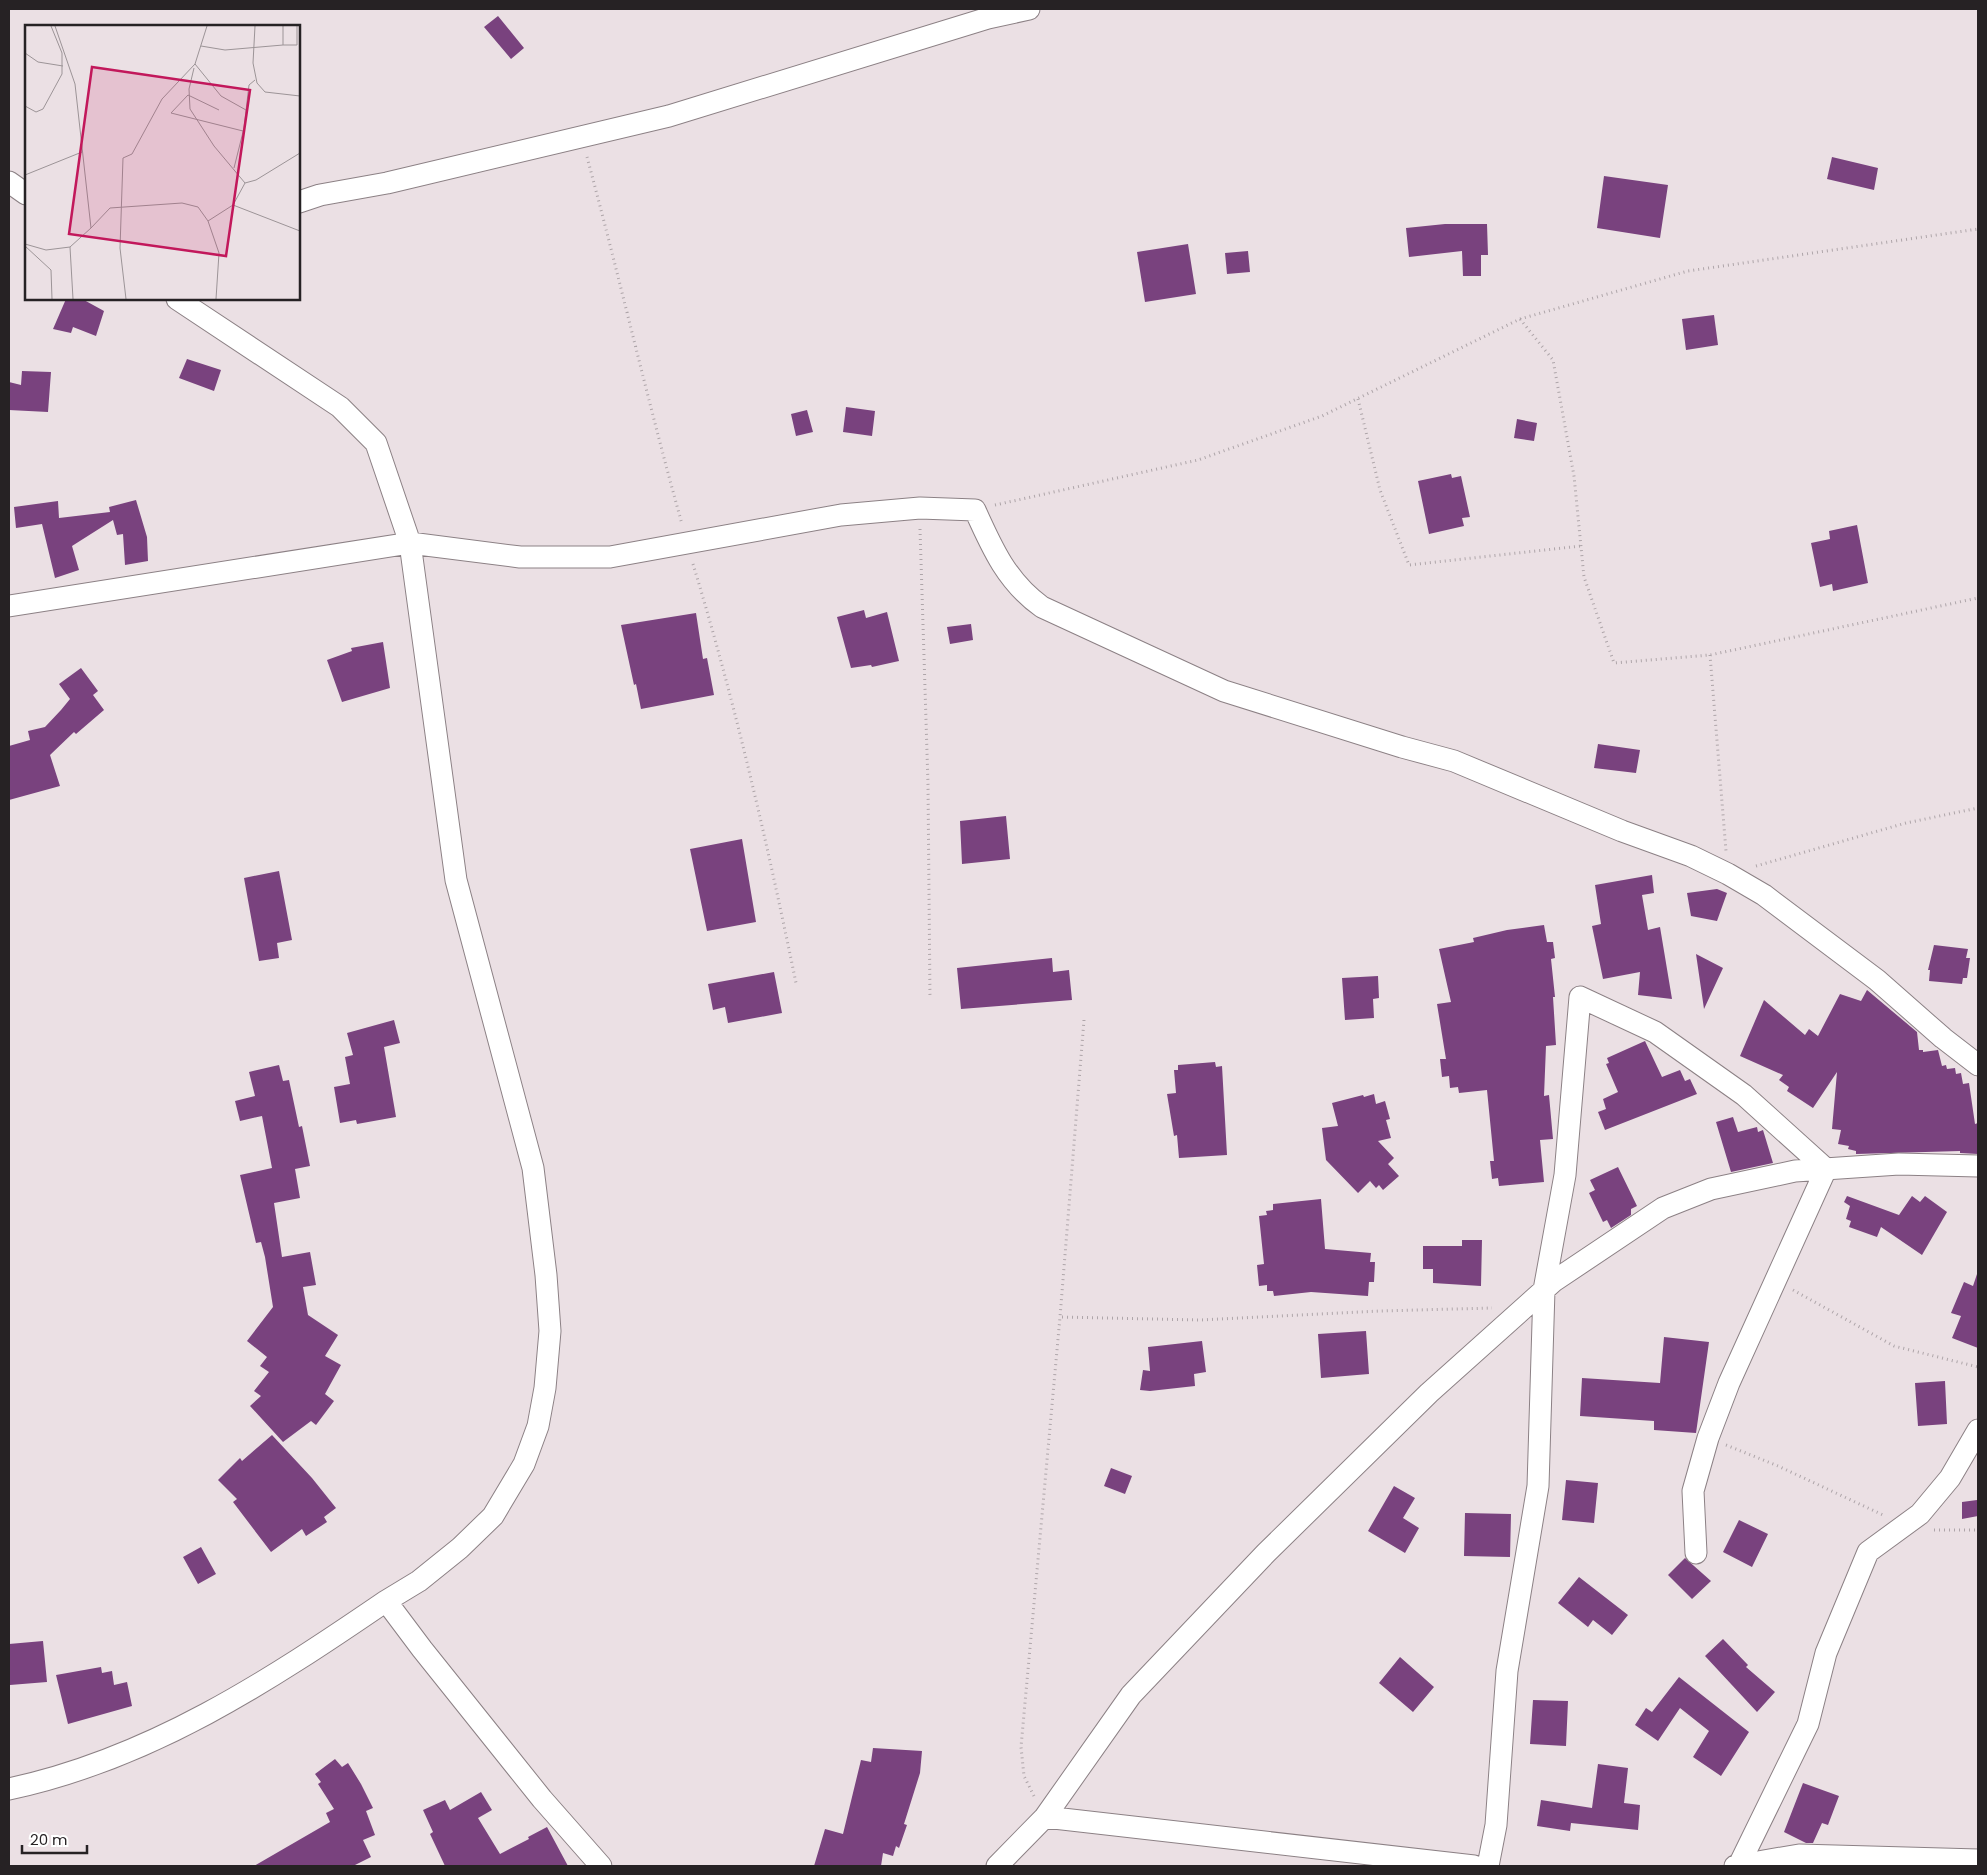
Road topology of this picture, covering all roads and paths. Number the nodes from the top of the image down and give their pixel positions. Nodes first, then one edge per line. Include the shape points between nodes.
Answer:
1 (1029, 9) edge
2 (985, 14) edge
3 (582, 137) junction
4 (9, 182) edge
5 (25, 193) edge
6 (300, 202) edge
7 (1978, 229) edge
8 (179, 300) edge
9 (1520, 319) junction
10 (1358, 399) junction
11 (920, 508) junction
12 (975, 510) junction
13 (410, 543) junction
14 (687, 544) junction
15 (1581, 546) junction
16 (1978, 598) edge
17 (9, 606) edge
18 (1710, 655) junction
19 (1978, 808) edge
20 (1728, 874) junction
21 (796, 983) dead end
22 (930, 998) dead end
23 (1084, 1020) dead end
24 (1978, 1065) edge
25 (1978, 1166) edge
26 (1826, 1169) junction
27 (1776, 1279) junction
28 (1544, 1290) junction
29 (1525, 1307) junction
30 (1060, 1317) junction
31 (1978, 1367) edge
32 (1978, 1430) edge
33 (1708, 1438) junction
34 (1904, 1525) junction
35 (1978, 1530) edge
36 (1696, 1553) dead end
37 (386, 1601) junction
38 (9, 1789) edge
39 (1045, 1817) junction
40 (1978, 1860) edge
41 (600, 1866) edge
42 (998, 1866) edge
43 (1474, 1866) edge
44 (1488, 1866) edge
45 (1737, 1866) edge

1 - 2 street
2 - 3 street via 669,116
3 - 6 street
3 - 14 path via 620,280 650,413
4 - 5 street
7 - 9 path via 1688,271
8 - 13 street via 340,407 376,443
9 - 10 path
9 - 15 path via 1553,360 1574,476
10 - 12 path via 1322,416 1198,460
10 - 15 path via 1380,490 1409,565
11 - 12 street
11 - 14 street via 841,515
11 - 22 path
12 - 20 street via 996,556 1026,595 1042,607 1224,691 1454,761 1691,856
13 - 14 street via 520,557 610,557
13 - 17 street
13 - 37 street via 456,880 533,1168 550,1332 538,1426 524,1464 492,1516 460,1548
14 - 21 path via 718,644 764,831
15 - 18 path via 1584,578 1614,663
16 - 18 path
18 - 20 path
19 - 20 path via 1906,823
20 - 24 street via 1764,896 1877,980
23 - 30 path
25 - 26 street via 1899,1164
26 - 27 street
26 - 28 street via 1795,1171 1711,1189 1662,1208
26 - 28 street via 1744,1095 1656,1032 1580,998 1565,1174
27 - 31 path via 1894,1346
27 - 33 street
28 - 29 street
28 - 44 street via 1538,1486 1507,1671 1496,1825
29 - 30 path via 1200,1320
29 - 39 street via 1429,1393 1266,1553 1131,1695
30 - 39 path via 1021,1747 1024,1776
32 - 34 street via 1950,1478 1920,1514
33 - 34 path via 1778,1466
33 - 36 street via 1693,1491
34 - 35 path via 1939,1530
34 - 45 street via 1868,1552 1826,1653 1808,1724
37 - 38 street via 296,1662 212,1712 116,1758
37 - 41 street via 542,1799
39 - 42 street
39 - 43 street
40 - 45 street via 1799,1855

